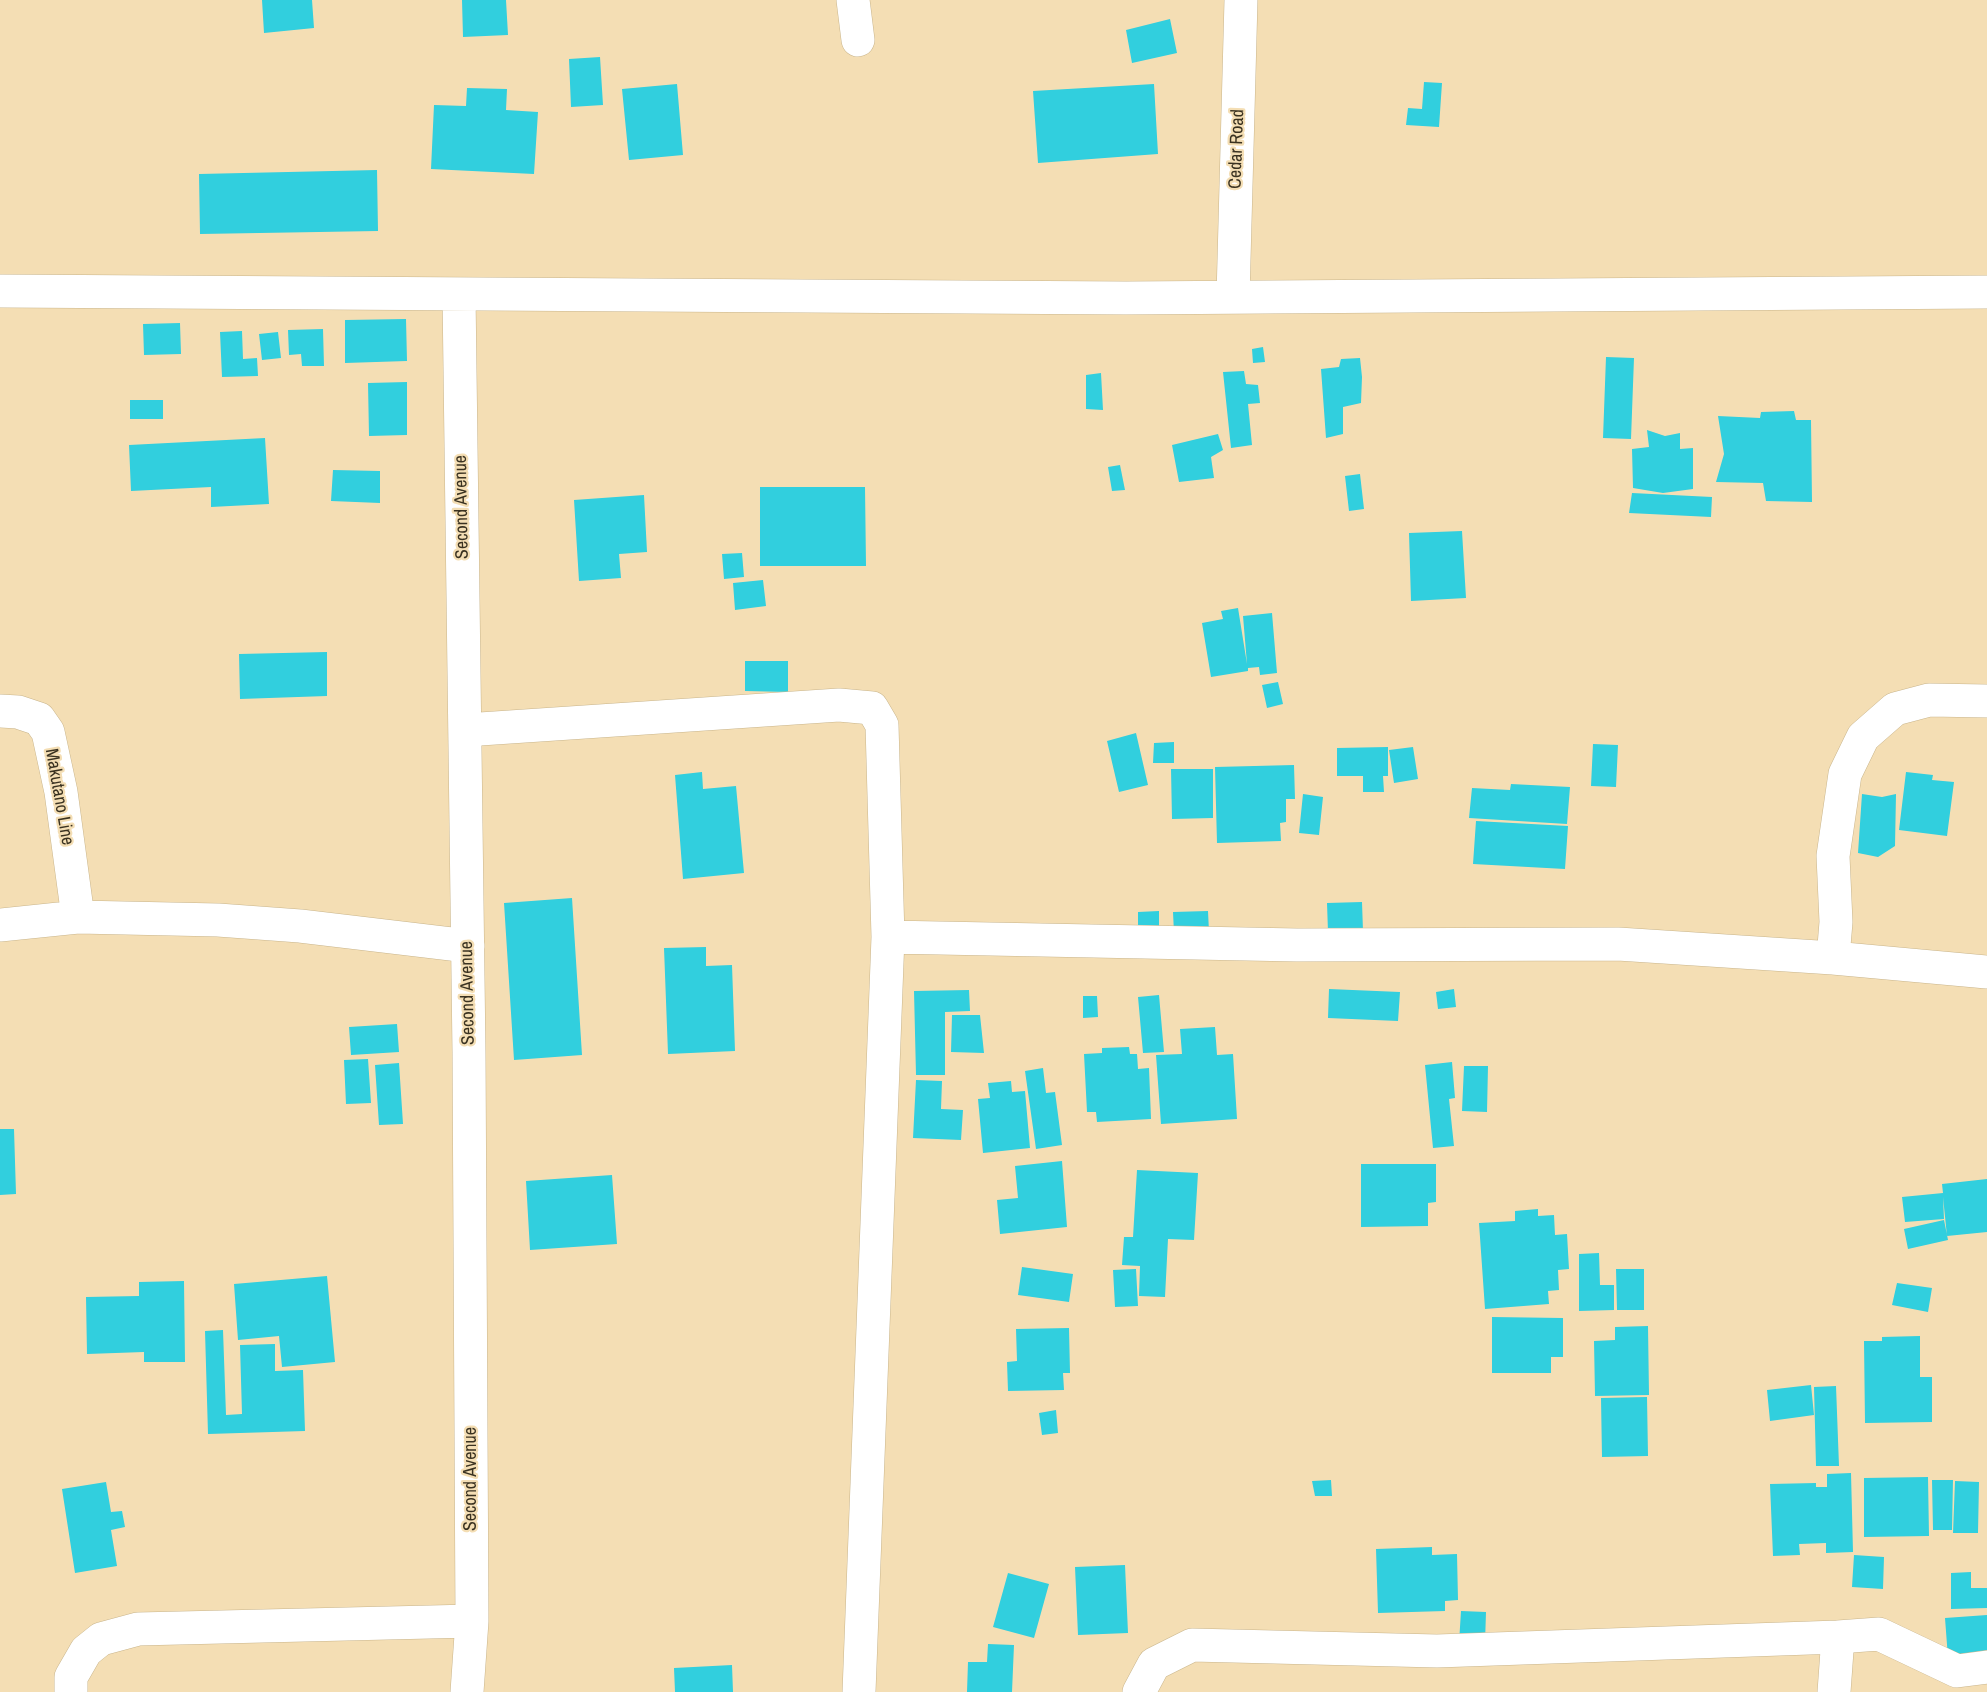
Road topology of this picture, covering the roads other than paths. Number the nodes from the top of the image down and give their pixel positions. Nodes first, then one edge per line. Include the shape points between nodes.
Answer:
1 (853, 0) edge
2 (1241, 0) edge
3 (858, 40) dead end
4 (0, 291) edge
5 (1987, 292) edge
6 (459, 294) junction
7 (1233, 297) junction
8 (1987, 701) edge
9 (0, 711) edge
10 (465, 730) junction
11 (78, 917) junction
12 (0, 925) edge
13 (888, 937) junction
14 (468, 946) junction
15 (1833, 958) junction
16 (1987, 972) edge
17 (472, 1621) junction
18 (1838, 1637) junction
19 (1987, 1667) edge
20 (71, 1692) edge
21 (467, 1692) edge
22 (859, 1692) edge
23 (1139, 1692) edge
24 (1834, 1692) edge

1 - 3 street
2 - 7 street, Cedar Road
4 - 6 street
5 - 7 street
6 - 7 street
6 - 10 street, Second Avenue
8 - 15 street via 1929,700 1895,708 1863,737 1845,774 1833,855
9 - 11 street, Makutano Line via 39,718 48,732 61,792
10 - 13 street via 839,705 872,708 882,725
10 - 14 street, Second Avenue
11 - 12 street
11 - 14 street via 300,926
13 - 15 street via 1297,945 1618,944
13 - 22 street
14 - 17 street, Second Avenue
15 - 16 street
17 - 20 street via 138,1629 101,1640 86,1651 71,1677
17 - 21 street, Second Avenue
18 - 19 street via 1879,1634 1958,1671
18 - 23 street via 1437,1651 1192,1645 1154,1664
18 - 24 street

